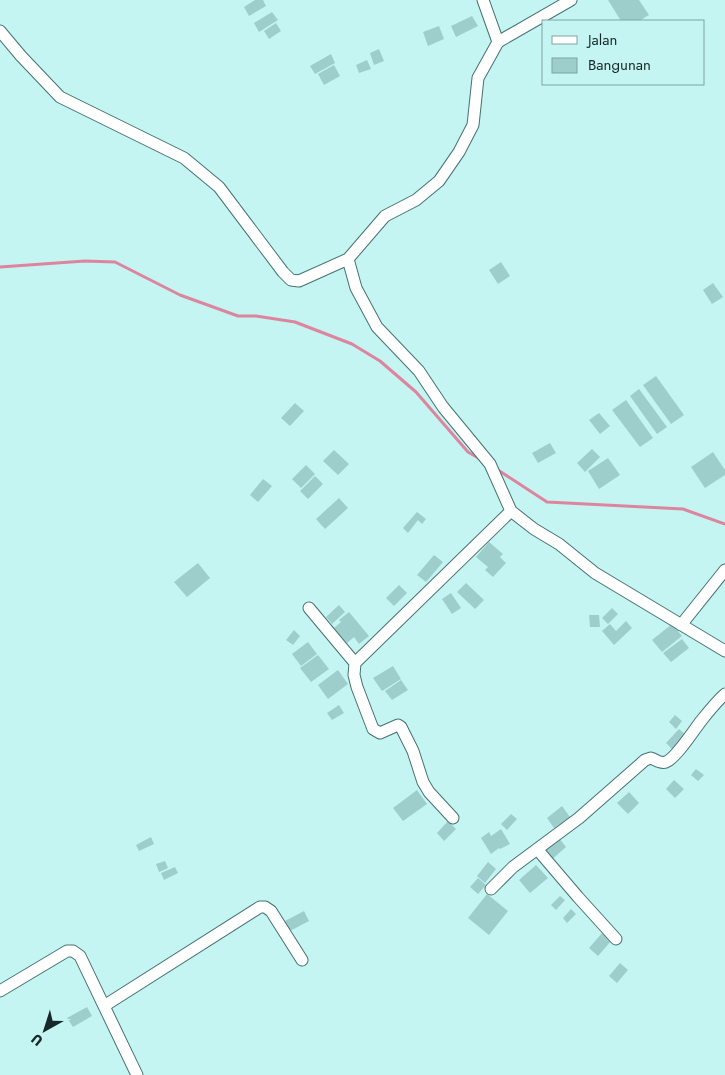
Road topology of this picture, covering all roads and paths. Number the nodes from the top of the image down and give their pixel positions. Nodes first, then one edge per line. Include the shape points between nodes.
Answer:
1 (483, 0) edge
2 (571, 0) edge
3 (0, 31) edge
4 (498, 42) junction
5 (348, 259) junction
6 (511, 511) junction
7 (725, 570) edge
8 (309, 608) dead end
9 (681, 625) junction
10 (725, 651) edge
11 (355, 664) junction
12 (725, 694) edge
13 (453, 818) dead end
14 (538, 849) junction
15 (491, 889) dead end
16 (616, 939) dead end
17 (302, 960) dead end
18 (0, 991) edge
19 (104, 1006) junction
20 (137, 1075) edge

1 - 4 street
2 - 4 street
3 - 5 street via 60,97 184,158 219,187 291,280 299,281
4 - 5 street via 478,78 473,125 439,181 416,200 385,216
5 - 6 street via 356,288 377,327 418,371 490,464
6 - 9 street via 595,573
6 - 11 street
7 - 9 street
8 - 11 street
9 - 10 street
11 - 13 street via 357,687 373,728 380,733 394,726 401,727 423,782
12 - 14 street via 669,760 664,763 651,758 645,760
14 - 15 street
14 - 16 street
17 - 19 street via 271,911 260,906
18 - 19 street via 67,951 80,956
19 - 20 street

